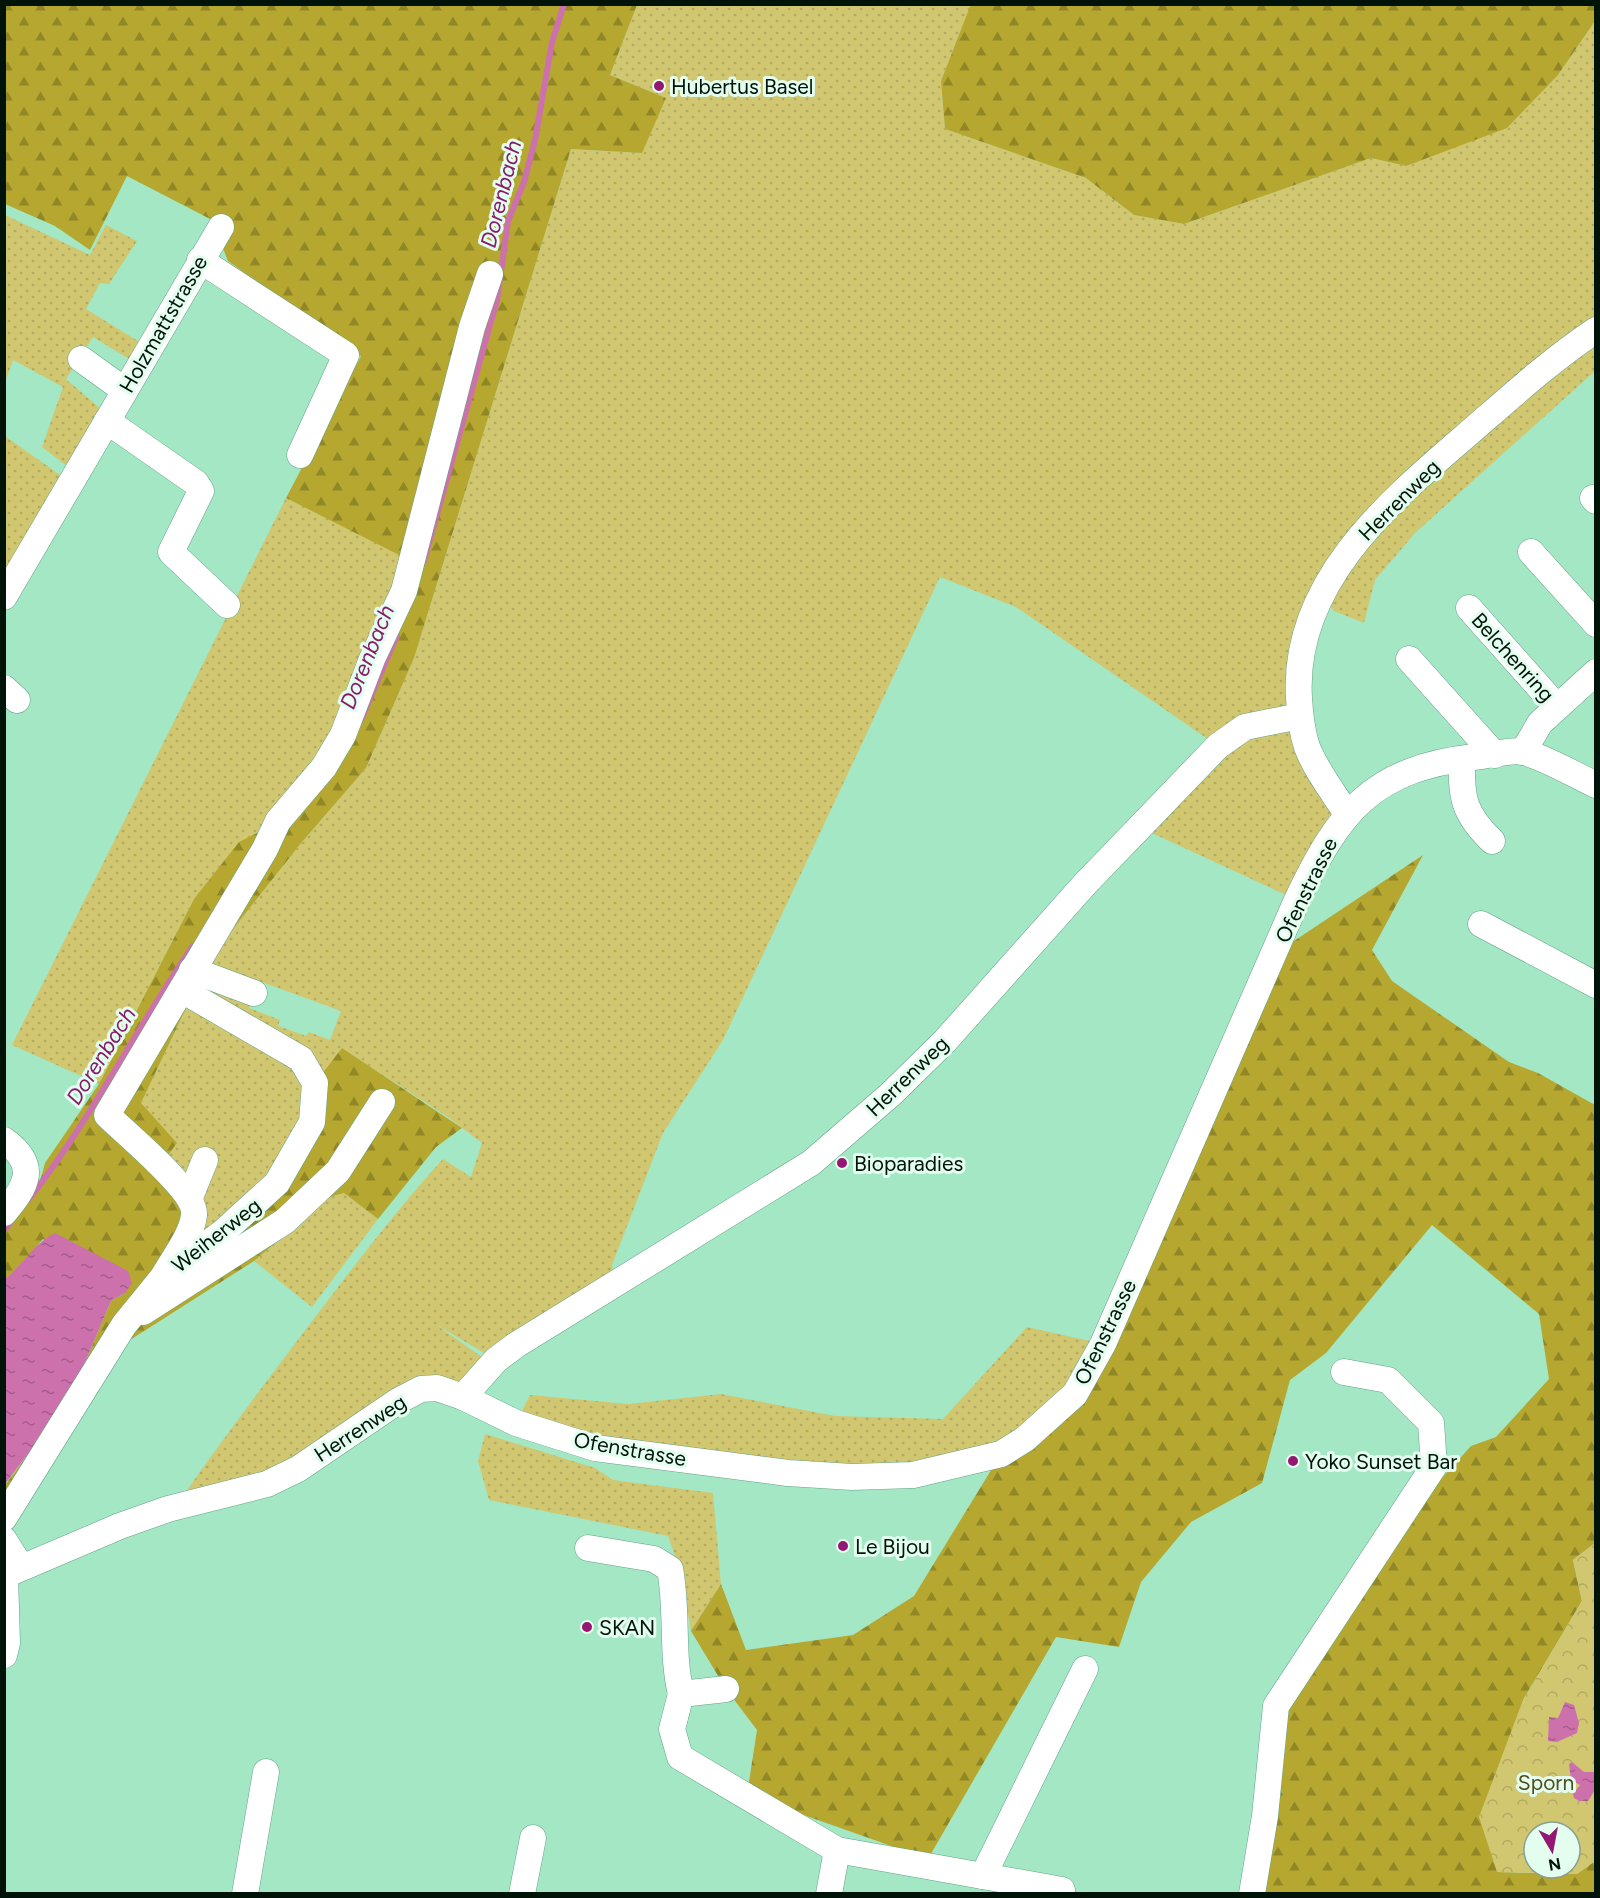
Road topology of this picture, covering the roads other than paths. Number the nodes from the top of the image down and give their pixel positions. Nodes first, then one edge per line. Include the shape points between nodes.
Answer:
1 (221, 227) dead end
2 (200, 260) junction
3 (490, 274) dead end
4 (1596, 330) edge
5 (81, 359) dead end
6 (124, 390) junction
7 (106, 421) junction
8 (300, 455) dead end
9 (1531, 552) dead end
10 (4, 597) edge
11 (227, 606) dead end
12 (1469, 608) dead end
13 (1596, 624) edge
14 (1409, 659) dead end
15 (1596, 672) edge
16 (1557, 707) junction
17 (1300, 716) junction
18 (1523, 752) junction
19 (1495, 755) junction
20 (1462, 759) junction
21 (1596, 785) edge
22 (1347, 814) junction
23 (1492, 841) dead end
24 (1481, 924) dead end
25 (187, 980) junction
26 (1596, 985) edge
27 (254, 993) dead end
28 (382, 1102) dead end
29 (4, 1140) edge
30 (205, 1160) dead end
31 (190, 1197) junction
32 (4, 1213) edge
33 (163, 1277) junction
34 (124, 1325) junction
35 (1344, 1372) dead end
36 (463, 1397) junction
37 (4, 1518) edge
38 (4, 1540) edge
39 (588, 1548) dead end
40 (13, 1571) edge
41 (4, 1655) edge
42 (1085, 1669) dead end
43 (726, 1689) dead end
44 (681, 1694) junction
45 (266, 1772) dead end
46 (533, 1838) dead end
47 (837, 1850) junction
48 (983, 1876) junction
49 (1062, 1890) dead end
50 (245, 1893) edge
51 (522, 1893) edge
52 (828, 1893) edge
53 (1252, 1893) edge

1 - 2 street, Holzmattstrasse
2 - 6 street, Holzmattstrasse
2 - 8 street via 346,355
3 - 25 street via 472,327 404,591 372,659 358,701 324,767 269,839
4 - 17 street, Herrenweg via 1566,350 1416,478 1364,530 1321,593 1304,633 1297,672
5 - 6 street
6 - 7 street, Holzmattstrasse
7 - 10 street, Holzmattstrasse
7 - 11 street via 196,483 201,491 171,552
9 - 13 street
12 - 16 street, Belchenring
14 - 19 street
15 - 16 street, Belchenring
16 - 18 street, Belchenring via 1540,723
17 - 22 street, Ofenstrasse via 1318,771
17 - 36 street, Herrenweg via 1245,727 1218,746 1085,884 945,1041 811,1163 516,1345 495,1360
18 - 19 street, Ofenstrasse
18 - 21 street
19 - 20 street, Ofenstrasse
20 - 22 street, Ofenstrasse via 1434,762 1380,787
20 - 23 street via 1461,793 1476,825
22 - 36 street, Ofenstrasse via 1321,849 1297,900 1103,1344 1075,1394 1025,1440 1001,1454 913,1475 788,1473 595,1448 516,1423
24 - 26 street
25 - 27 street
25 - 31 street via 107,1115
25 - 33 street, Weiherweg via 301,1059 315,1083 316,1093 312,1122 277,1183 222,1233
28 - 34 street via 338,1171 285,1221
29 - 32 street via 28,1171 26,1184
30 - 31 street
31 - 33 street via 195,1211 193,1222
33 - 34 street, Weiherweg
34 - 37 street, Weiherweg
35 - 53 street via 1388,1380 1431,1423 1434,1466 1276,1706 1265,1816
36 - 40 street, Herrenweg via 437,1388 421,1389 298,1469 267,1484 168,1509
38 - 40 street
39 - 44 street via 654,1559 670,1569 674,1588 675,1670
40 - 41 street
42 - 48 street
43 - 44 street
44 - 47 street via 672,1729 680,1756
45 - 50 street
46 - 51 street
47 - 48 street
47 - 52 street
48 - 49 street

